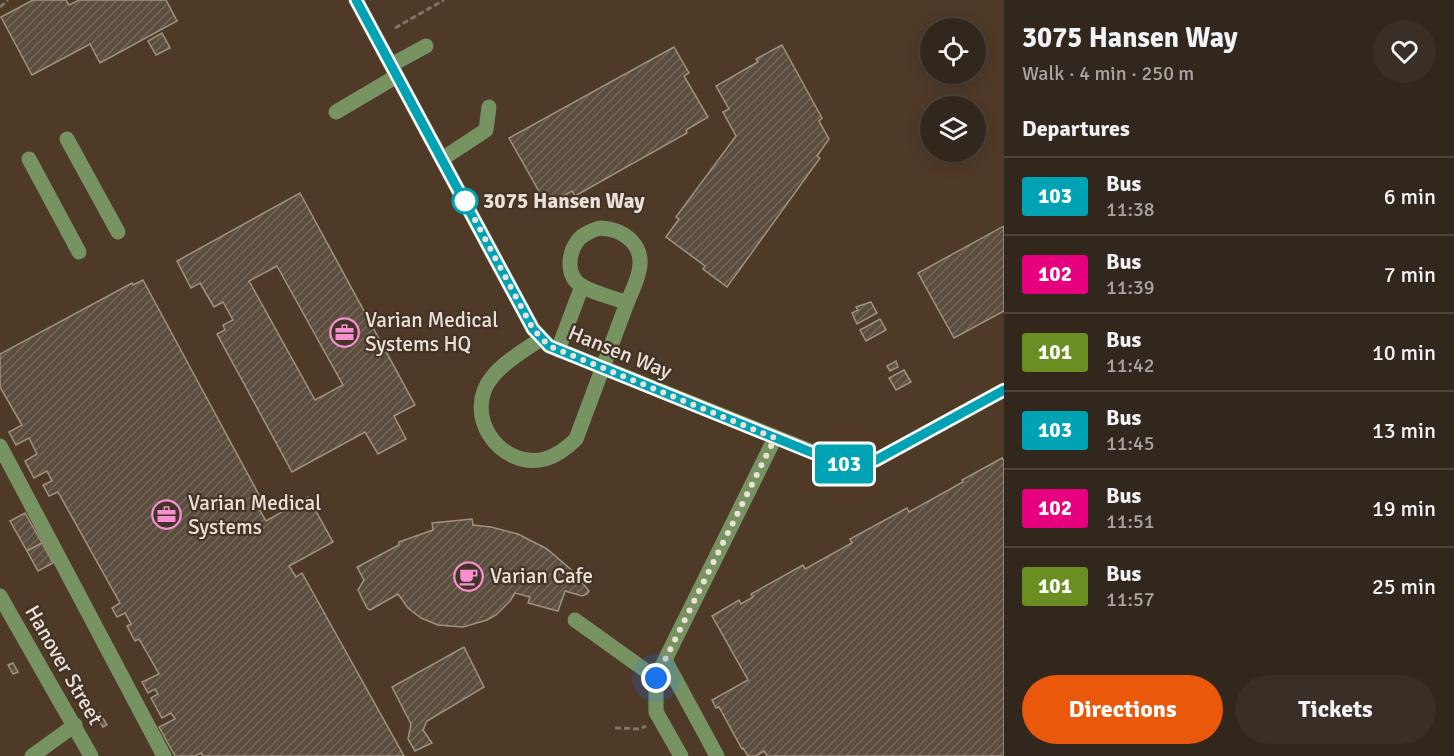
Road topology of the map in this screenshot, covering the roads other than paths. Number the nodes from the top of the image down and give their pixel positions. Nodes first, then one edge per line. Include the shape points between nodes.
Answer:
1 (356, 0) edge
2 (426, 46) dead end
3 (394, 70) junction
4 (489, 107) dead end
5 (336, 112) dead end
6 (67, 139) dead end
7 (29, 159) dead end
8 (442, 159) junction
9 (118, 232) dead end
10 (79, 252) dead end
11 (582, 286) junction
12 (627, 303) junction
13 (541, 339) junction
14 (558, 350) junction
15 (603, 368) junction
16 (1004, 390) edge
17 (775, 438) junction
18 (0, 446) edge
19 (0, 596) edge
20 (575, 620) dead end
21 (664, 660) junction
22 (656, 678) junction
23 (75, 726) junction
24 (32, 756) edge
25 (91, 756) edge
26 (164, 756) edge
27 (681, 756) edge
28 (717, 756) edge

1 - 3 street, Hansen Way
2 - 3 street
3 - 5 street
3 - 8 street, Hansen Way
4 - 8 street via 486,130
6 - 9 street
7 - 10 street
8 - 13 street, Hansen Way
11 - 12 street
11 - 12 street via 574,280 570,258 580,238 600,228 623,233 638,249 640,261
11 - 14 street
12 - 15 street
13 - 14 street, Hansen Way
13 - 15 street via 493,375 484,391 481,408 489,437 513,456 530,461 547,459 576,439
14 - 15 street, Hansen Way
15 - 17 street, Hansen Way
16 - 17 street, Hansen Way via 868,464 840,463
17 - 21 street
18 - 26 street
19 - 23 street, Hanover Street
20 - 22 street
21 - 22 street
21 - 28 street
22 - 27 street via 656,712
23 - 24 street
23 - 25 street, Hanover Street

